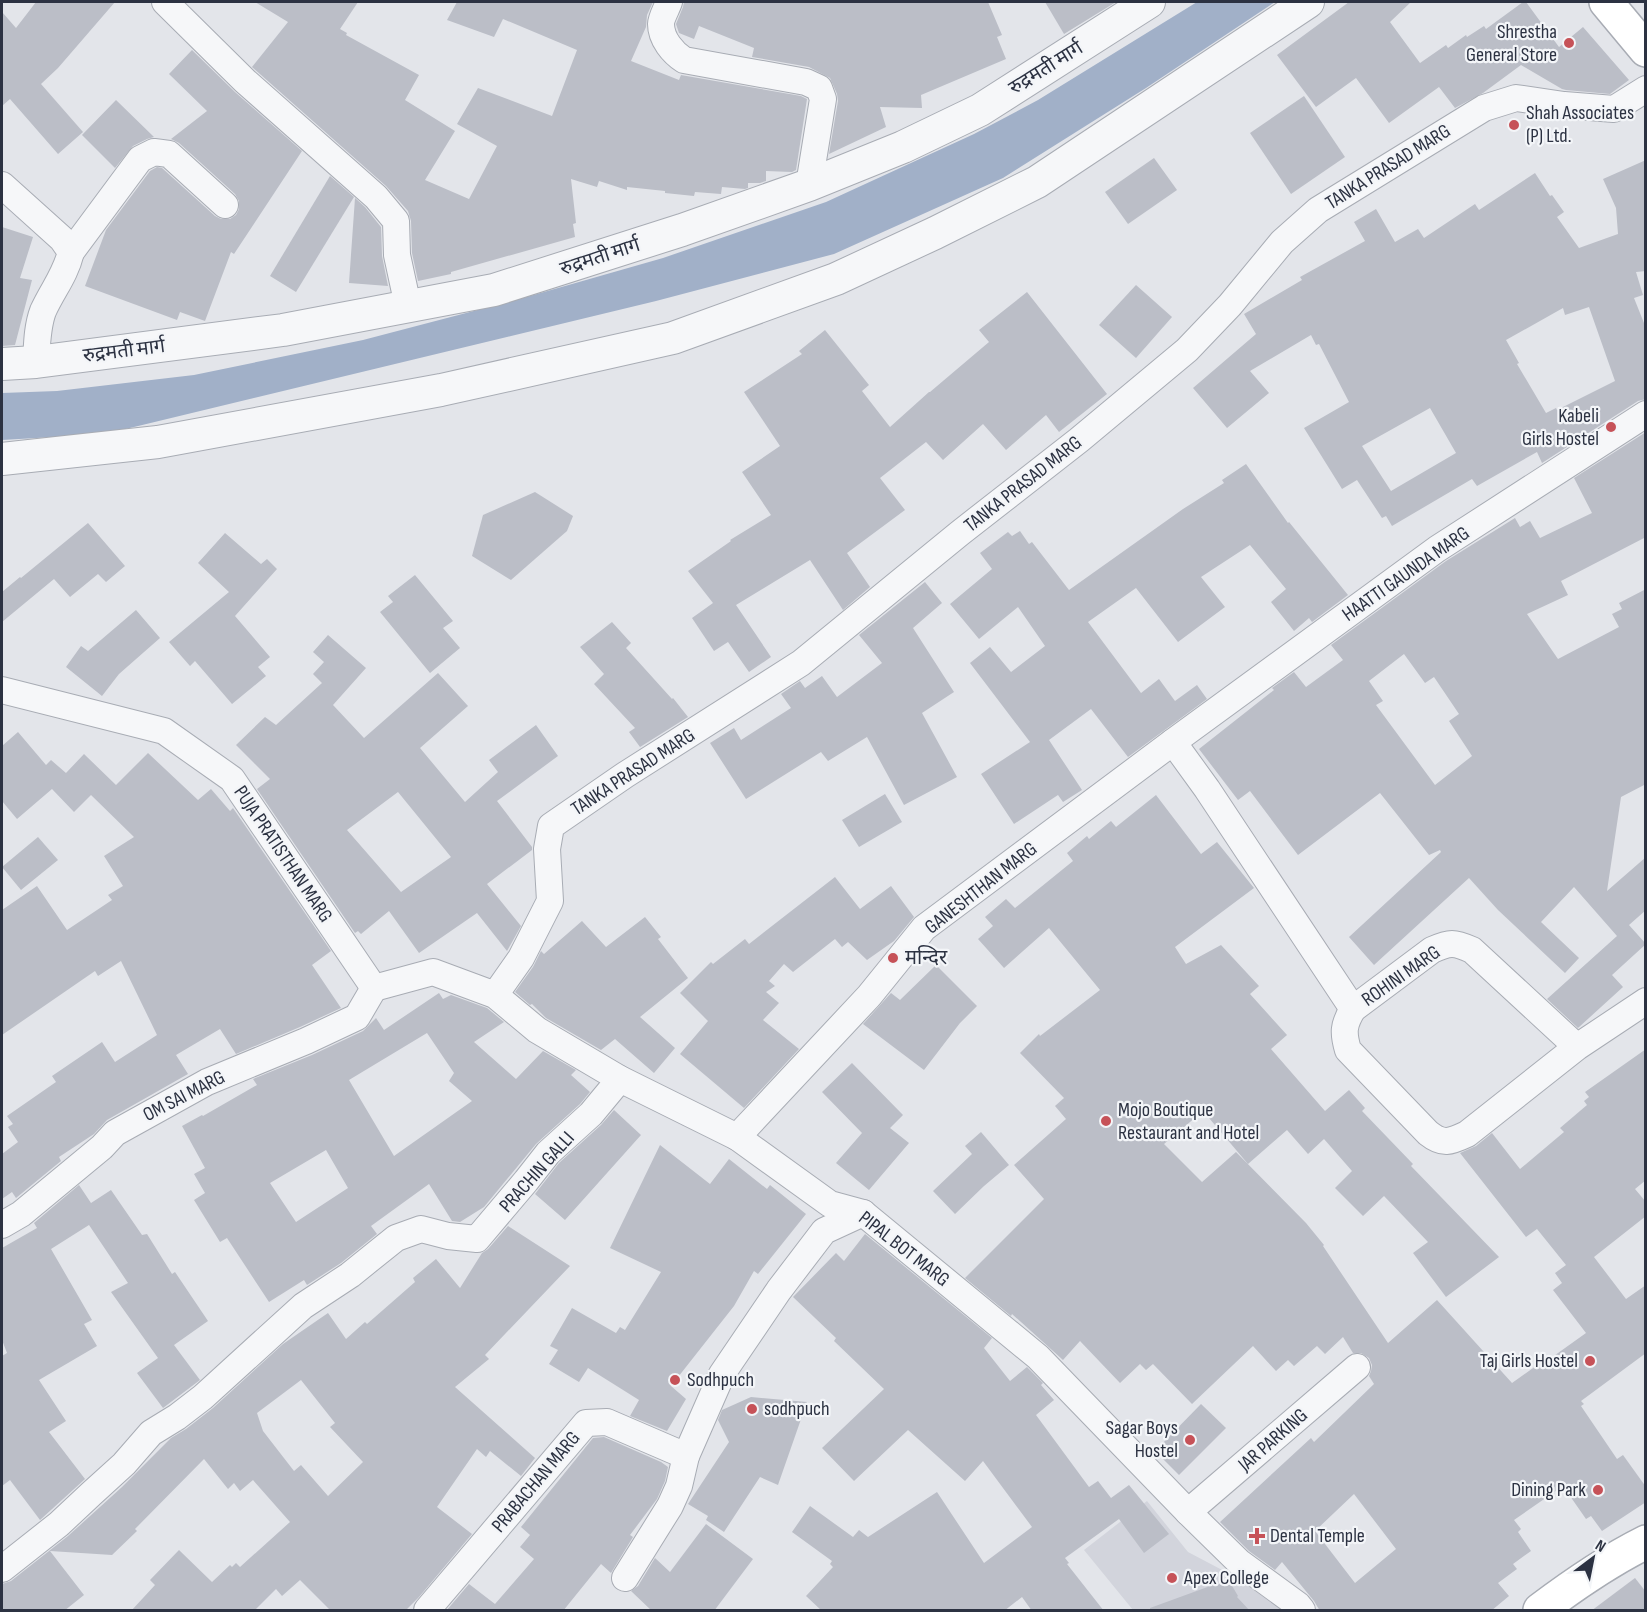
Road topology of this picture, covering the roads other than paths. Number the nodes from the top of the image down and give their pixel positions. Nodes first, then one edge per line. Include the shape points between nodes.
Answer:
1 (165, 2) edge
2 (669, 2) edge
3 (1149, 2) edge
4 (1308, 2) edge
5 (1606, 2) edge
6 (1646, 50) edge
7 (1646, 89) edge
8 (2, 185) edge
9 (809, 185) junction
10 (225, 205) dead end
11 (71, 252) junction
12 (408, 306) junction
13 (36, 362) junction
14 (2, 364) edge
15 (1646, 414) edge
16 (2, 459) edge
17 (2, 690) edge
18 (1173, 742) junction
19 (374, 988) junction
20 (495, 995) junction
21 (1646, 1001) edge
22 (1353, 1009) junction
23 (1577, 1047) junction
24 (620, 1079) junction
25 (737, 1137) junction
26 (863, 1213) junction
27 (2, 1225) edge
28 (1357, 1367) dead end
29 (686, 1456) junction
30 (1188, 1512) junction
31 (1646, 1542) edge
32 (2, 1569) edge
33 (625, 1578) dead end
34 (426, 1611) edge
35 (1302, 1611) edge
36 (1540, 1611) edge

1 - 12 street via 245,81 376,197 396,221 397,255
2 - 9 street via 661,24 675,54 684,60 806,82 819,88 823,99
3 - 9 street, रुद्रमती मार्ग via 980,110
4 - 16 street via 1037,182 836,279 673,338 441,390 158,442
5 - 6 main road
7 - 20 street, TANKA PRASAD MARG via 1614,109 1516,98 1484,108 1318,210 1282,242 1187,350 801,663 551,826 547,849 550,902
8 - 11 street via 62,239
9 - 12 street, रुद्रमती मार्ग via 494,290
10 - 11 street via 169,154 154,152 140,159
11 - 13 street via 68,267 38,327
12 - 13 street, रुद्रमती मार्ग via 283,330
13 - 14 street, रुद्रमती मार्ग
15 - 18 street, HAATTI GAUNDA MARG via 1437,549
17 - 19 street, PUJA PRATISTHAN MARG via 164,731 232,779
18 - 22 street, ROHINI MARG
18 - 25 street, GANESHTHAN MARG via 924,928 868,996
19 - 20 street, PIPAL BOT MARG via 433,972
19 - 27 street, OM SAI MARG via 357,1017 207,1082 114,1133 21,1214
20 - 24 street, PIPAL BOT MARG via 537,1030
21 - 23 street
22 - 23 street, ROHINI MARG via 1432,950 1457,944 1472,950
22 - 23 street via 1346,1020 1344,1036 1348,1050 1437,1140 1451,1142 1467,1134
24 - 25 street, PIPAL BOT MARG
24 - 32 street, PRACHIN GALLI via 591,1114 548,1153 477,1239 422,1229 396,1238 303,1306 203,1396 151,1433 92,1494
25 - 26 street, PIPAL BOT MARG via 830,1204
26 - 29 street via 824,1231 779,1290 722,1374
26 - 30 street, PIPAL BOT MARG via 1038,1357
28 - 30 street, JAR PARKING
29 - 33 street via 670,1506
29 - 34 street, PRABACHAN MARG via 606,1422 586,1423
30 - 35 street, PIPAL BOT MARG via 1239,1562
31 - 36 main road via 1620,1555

